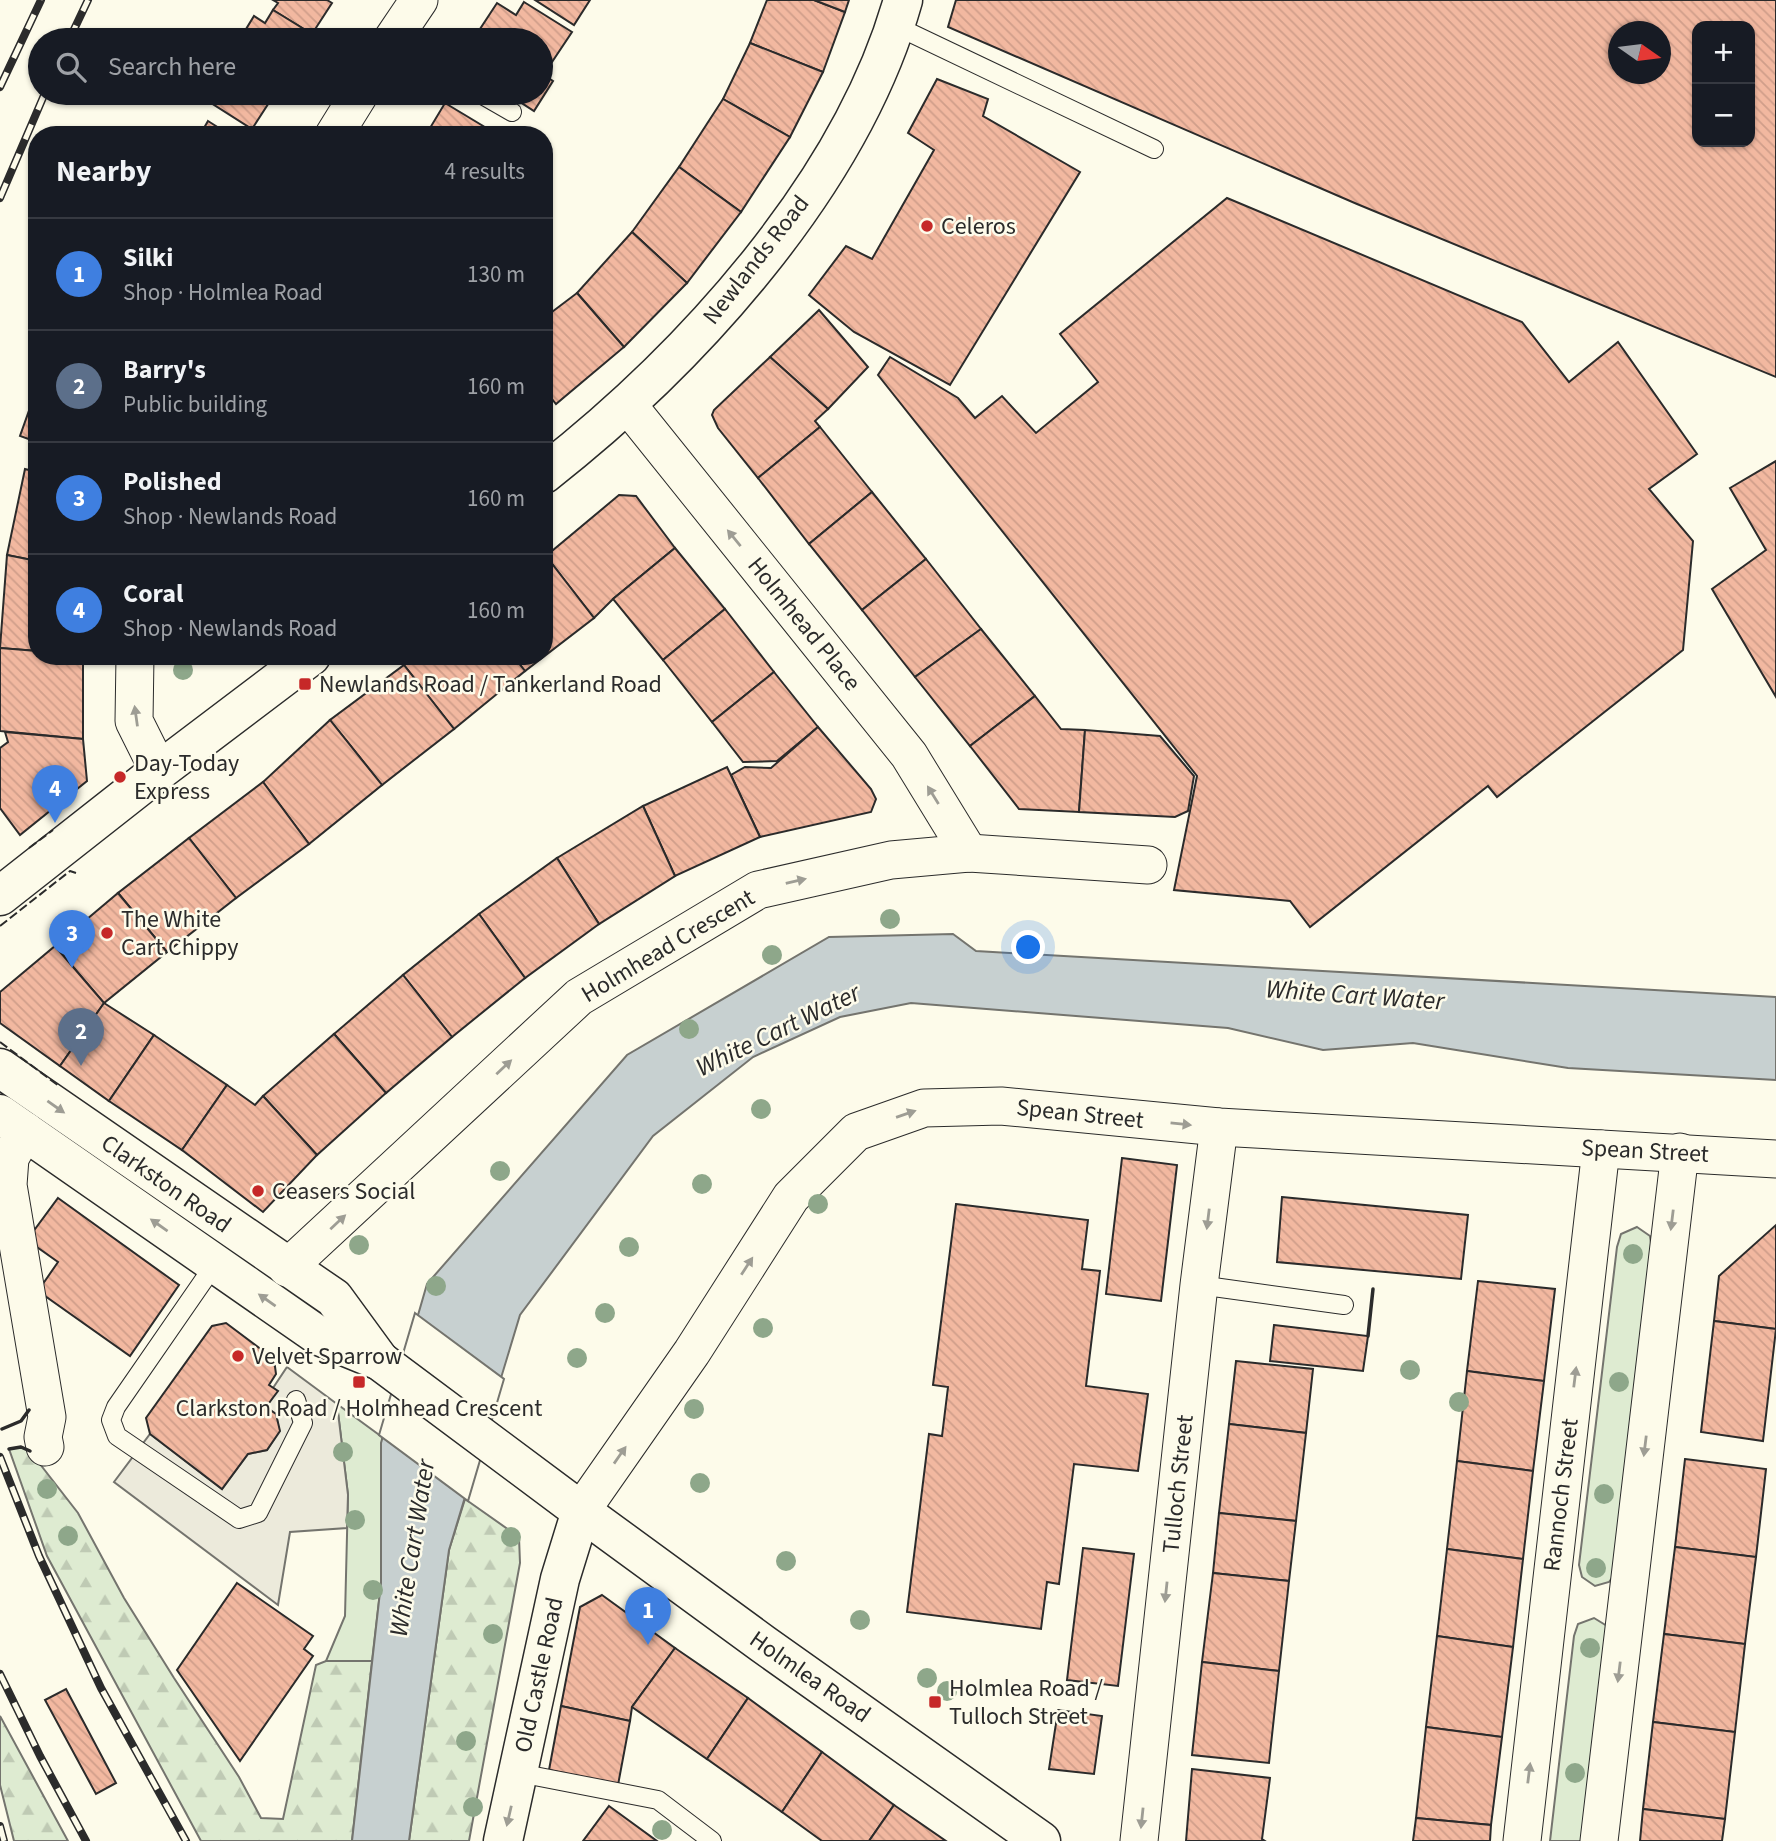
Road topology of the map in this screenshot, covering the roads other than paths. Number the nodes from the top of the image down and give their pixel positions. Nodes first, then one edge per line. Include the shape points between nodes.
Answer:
1 (419, 0) edge
2 (900, 13) edge
3 (400, 28) edge
4 (353, 105) edge
5 (500, 105) edge
6 (512, 112) dead end
7 (340, 126) edge
8 (1154, 149) dead end
9 (627, 404) junction
10 (553, 466) edge
11 (135, 665) edge
12 (300, 665) edge
13 (159, 771) junction
14 (969, 853) junction
15 (1148, 865) dead end
16 (0, 896) edge
17 (0, 1068) edge
18 (13, 1122) edge
19 (1219, 1127) junction
20 (1601, 1149) junction
21 (1680, 1152) junction
22 (1776, 1158) edge
23 (236, 1232) junction
24 (215, 1264) junction
25 (287, 1268) junction
26 (1199, 1285) junction
27 (1344, 1305) dead end
28 (380, 1361) junction
29 (296, 1400) dead end
30 (45, 1447) dead end
31 (581, 1511) junction
32 (519, 1773) junction
33 (503, 1841) edge
34 (712, 1841) edge
35 (1041, 1841) edge
36 (1139, 1841) edge
37 (1522, 1841) edge
38 (1599, 1841) edge

1 - 3 street
2 - 8 lane
2 - 9 street, Newlands Road via 863,103 823,175 710,319
4 - 7 street
5 - 6 lane
9 - 10 street, Newlands Road
14 -> 9 street, Holmhead Place via 909,755
13 -> 11 street via 134,721
12 - 13 street
13 - 16 street
14 - 15 street, Holmhead Crescent
25 -> 14 street, Holmhead Crescent via 579,998 758,890 891,860
17 -> 23 street, Clarkston Road
24 -> 18 street, Clarkston Road
18 - 30 street via 8,1185 47,1417
19 - 20 street, Spean Street
19 -> 26 street, Tulloch Street
31 -> 19 street, Spean Street via 692,1352 791,1197 856,1132 924,1108 1000,1106
20 - 21 street, Spean Street
37 -> 20 street, Rannoch Street
21 - 22 street, Spean Street
21 -> 38 street
23 - 24 lane
23 - 25 street, Clarkston Road
28 -> 24 street, Clarkston Road via 319,1336
24 - 29 lane via 116,1407 111,1420 117,1436 239,1519 258,1513 303,1423
25 - 28 street, Clarkston Road via 334,1298
26 - 27 lane
26 -> 36 street, Tulloch Street
28 - 31 street, Holmlea Road
31 - 32 street, Old Castle Road via 560,1579
31 - 35 street, Holmlea Road
32 -> 33 street, Old Castle Road
32 - 34 lane via 658,1800

